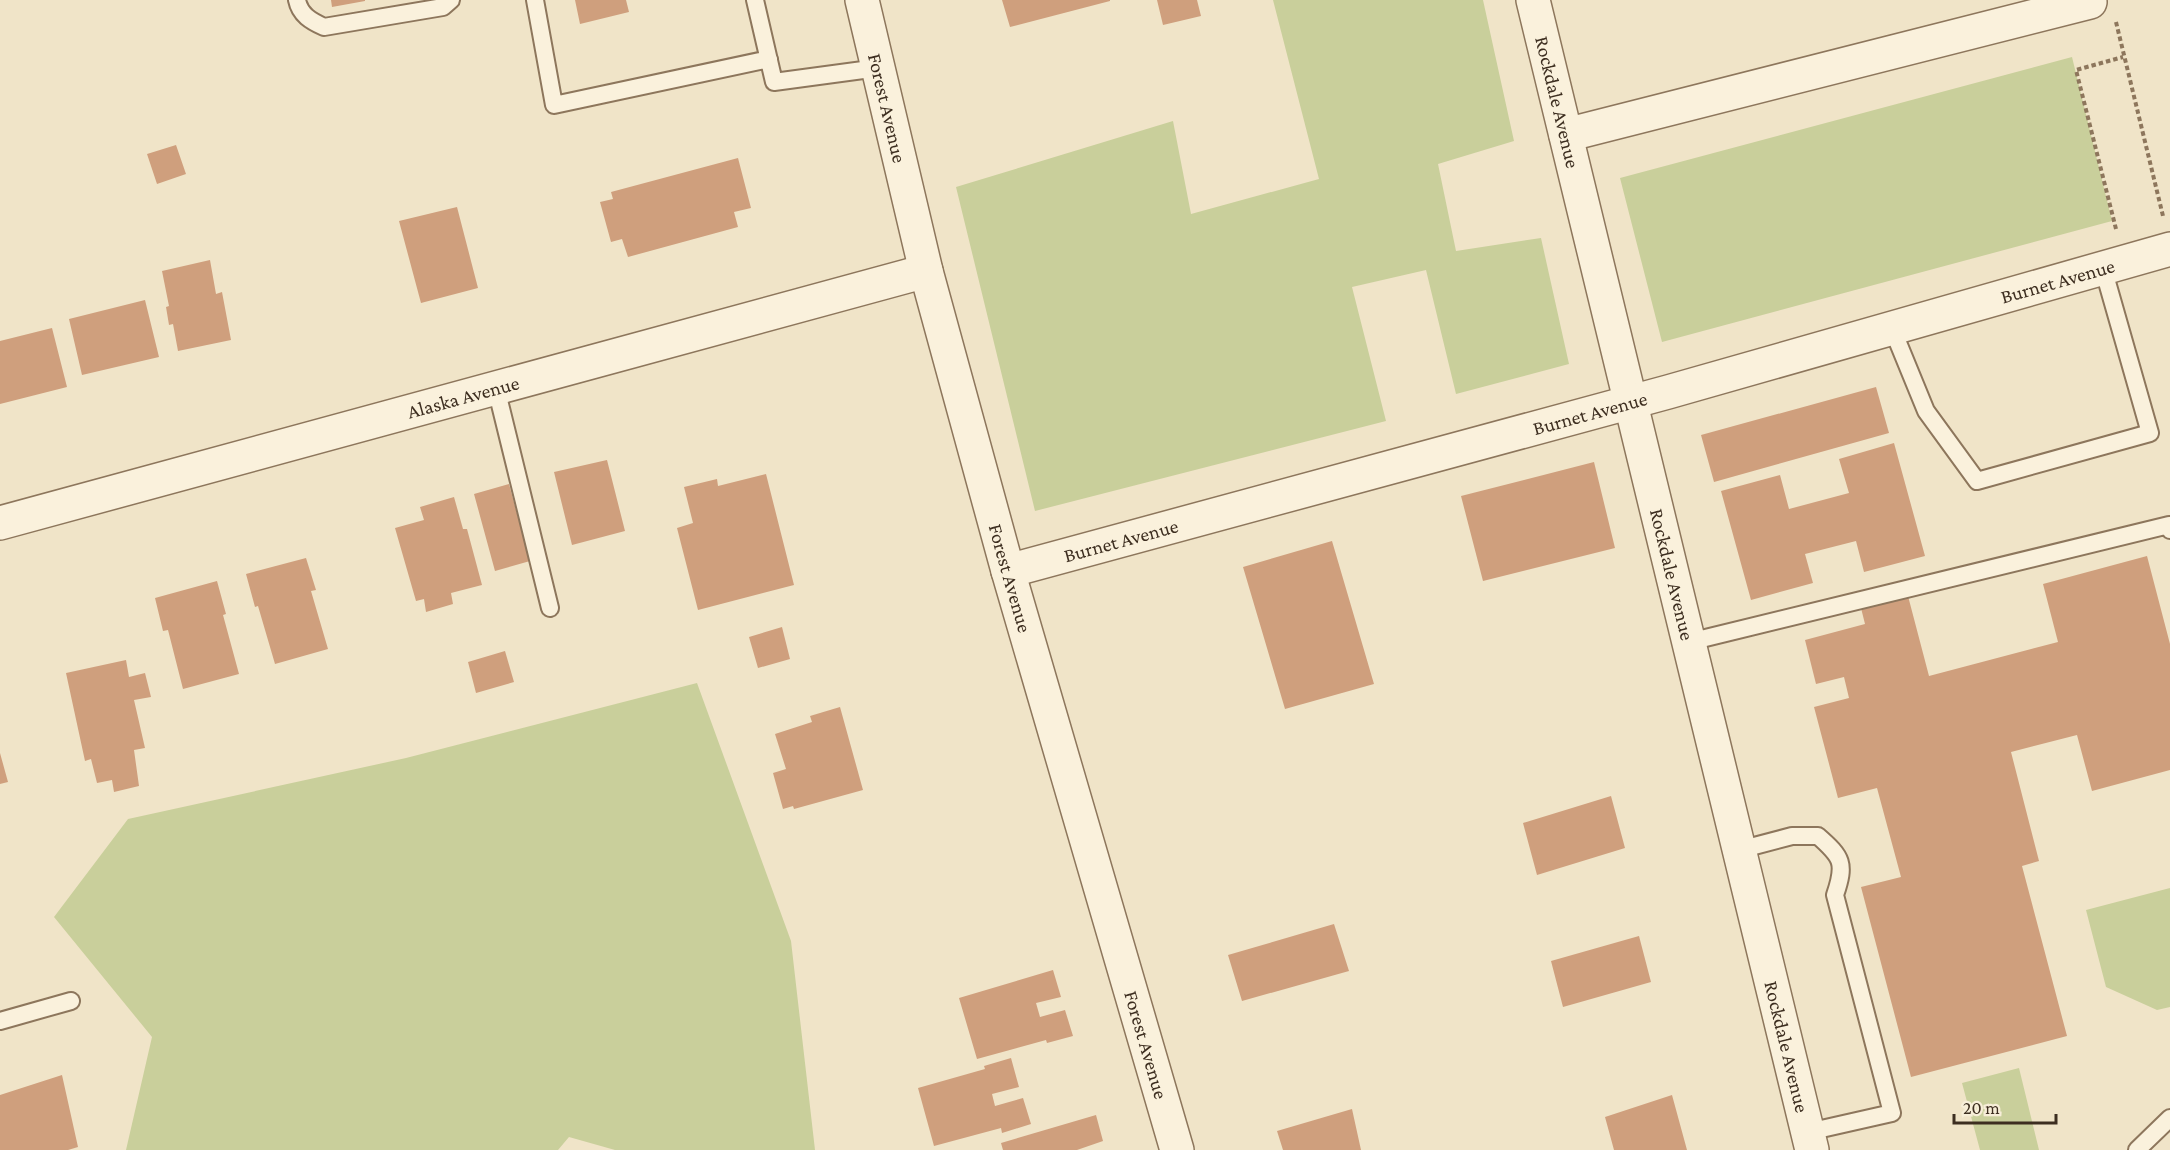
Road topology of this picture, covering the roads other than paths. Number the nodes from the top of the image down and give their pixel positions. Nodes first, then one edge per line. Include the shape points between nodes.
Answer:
1 (297, 0) edge
2 (452, 0) edge
3 (535, 0) edge
4 (755, 0) edge
5 (862, 0) edge
6 (1533, 0) edge
7 (2097, 5) edge
8 (769, 59) junction
9 (878, 68) junction
10 (1566, 135) junction
11 (2167, 234) edge
12 (2114, 265) junction
13 (926, 271) junction
14 (1892, 328) junction
15 (496, 388) junction
16 (1631, 402) junction
17 (0, 523) edge
18 (2170, 530) edge
19 (1008, 571) junction
20 (550, 608) dead end
21 (1689, 642) junction
22 (1739, 850) junction
23 (71, 1002) dead end
24 (0, 1021) edge
25 (2170, 1118) edge
26 (1810, 1141) edge
27 (1177, 1150) edge
28 (2137, 1150) edge

1 - 2 lane via 309,21 324,27 443,7
3 - 8 lane via 554,105
4 - 8 lane
5 - 9 street, Forest Avenue
6 - 10 street, Rockdale Avenue
7 - 10 street
8 - 9 lane via 774,82
9 - 13 street, Forest Avenue
10 - 16 street, Rockdale Avenue
11 - 12 street, Burnet Avenue
12 - 14 street, Burnet Avenue
12 - 14 lane via 2150,433 1977,481 1926,411
13 - 15 street, Alaska Avenue
13 - 19 street, Forest Avenue
14 - 16 street, Burnet Avenue
15 - 17 street, Alaska Avenue
15 - 20 lane
16 - 19 street, Burnet Avenue
16 - 21 street, Rockdale Avenue
18 - 21 lane via 2169,525
19 - 27 street, Forest Avenue
21 - 22 street, Rockdale Avenue
22 - 26 street, Rockdale Avenue
22 - 26 lane via 1792,836 1818,836 1838,854 1843,873 1835,895 1892,1113
23 - 24 lane
25 - 28 lane

